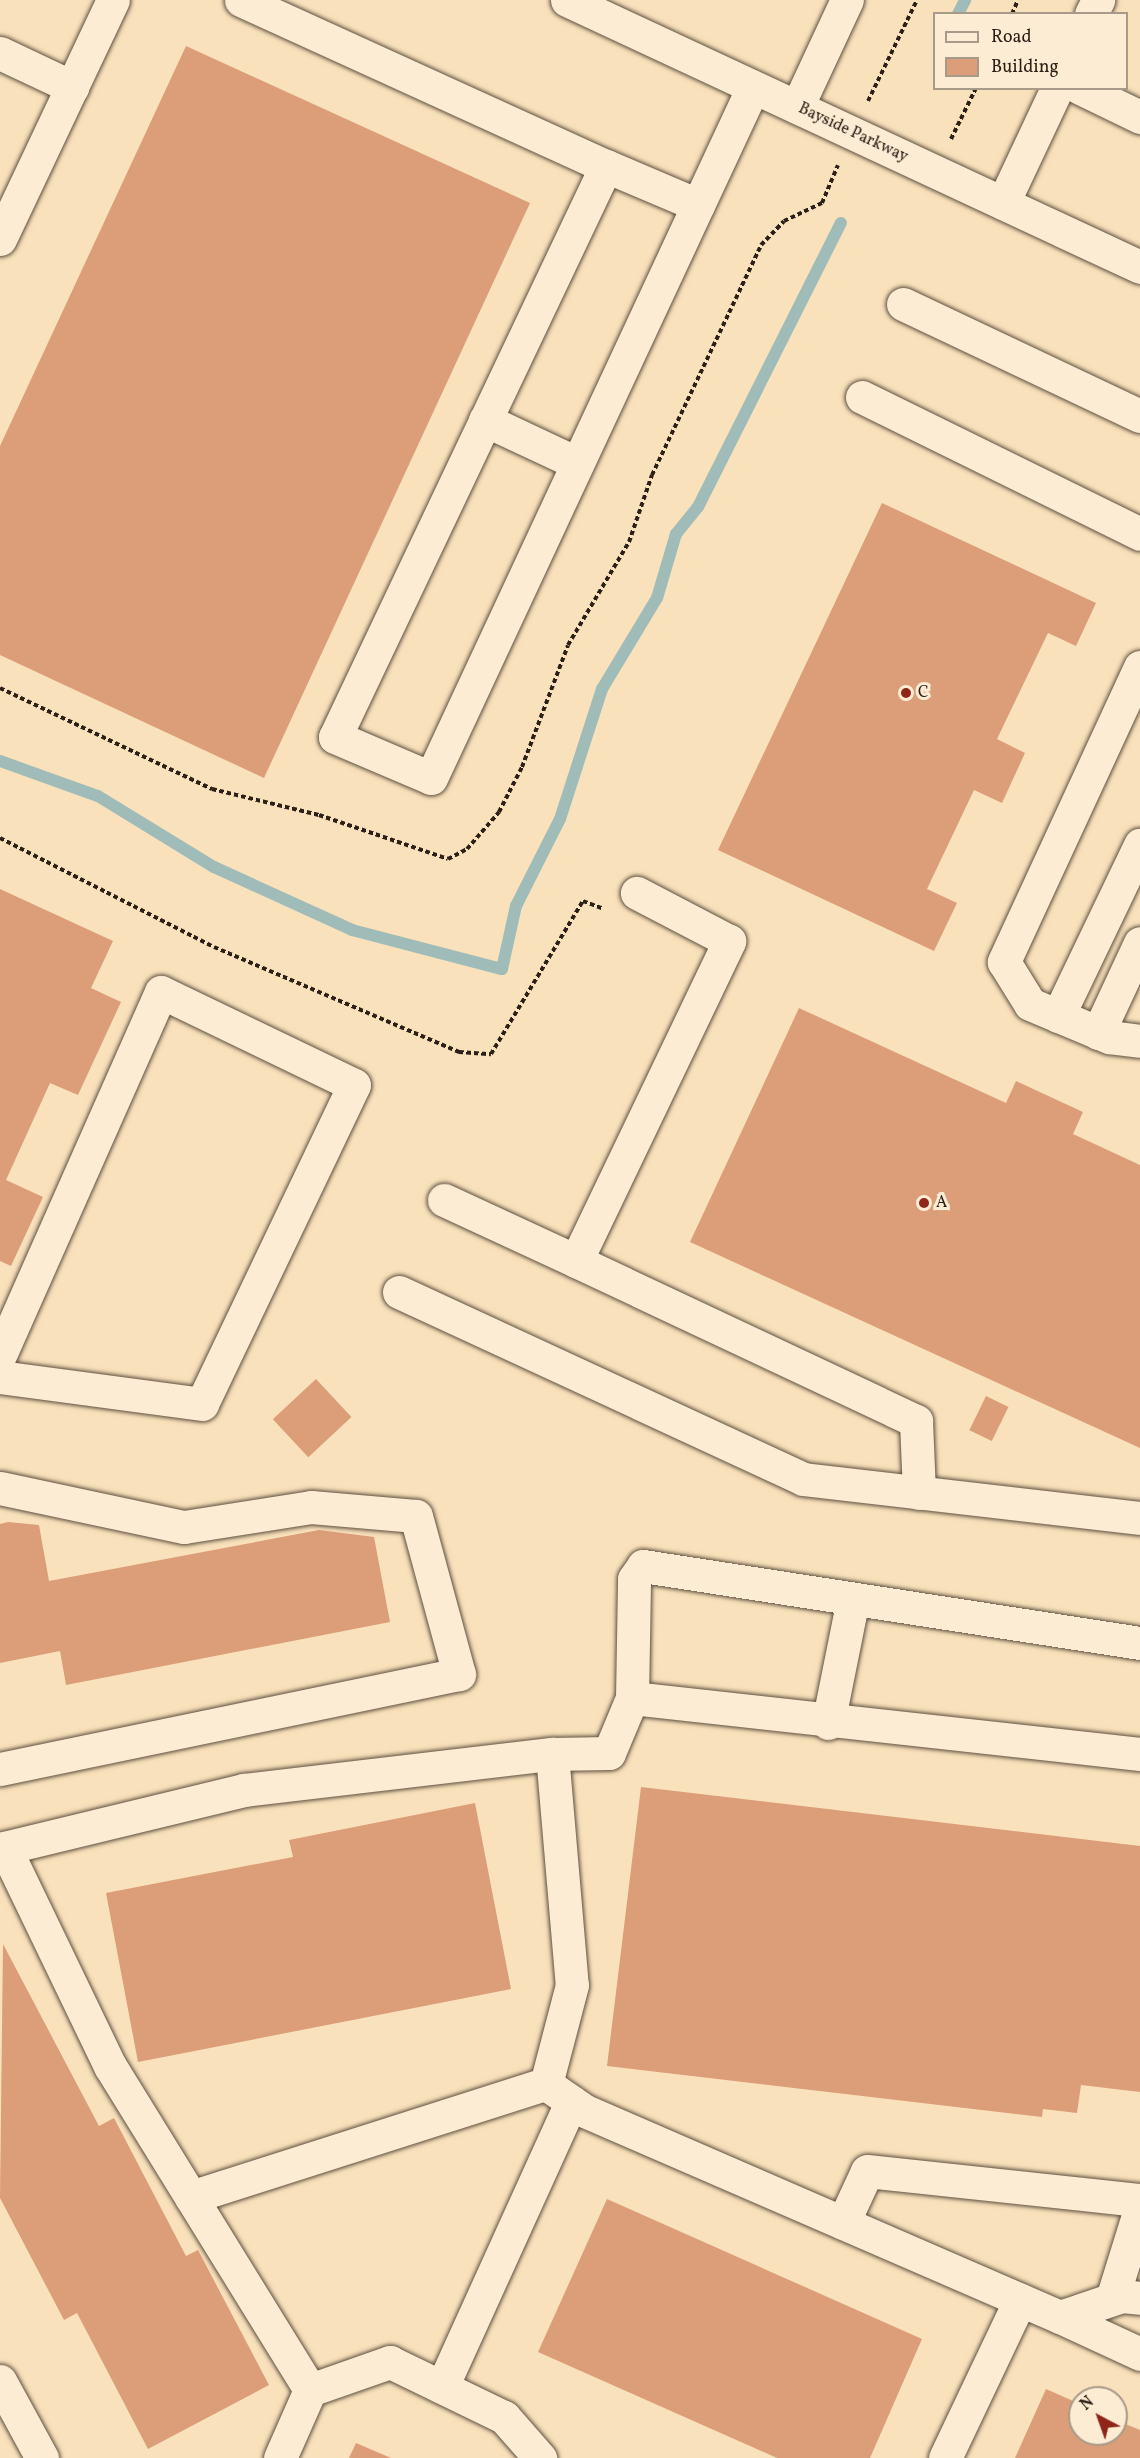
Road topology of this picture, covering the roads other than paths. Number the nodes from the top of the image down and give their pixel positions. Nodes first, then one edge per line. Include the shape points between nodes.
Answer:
1 (113, 0) edge
2 (567, 0) edge
3 (848, 0) edge
4 (255, 3) edge
5 (0, 53) edge
6 (72, 87) junction
7 (753, 87) junction
8 (1055, 90) edge
9 (1084, 90) edge
10 (797, 107) junction
11 (1140, 117) edge
12 (606, 166) junction
13 (1003, 203) junction
14 (698, 205) junction
15 (0, 239) edge
16 (1140, 267) edge
17 (903, 304) dead end
18 (862, 396) dead end
19 (1140, 416) edge
20 (485, 420) junction
21 (577, 463) junction
22 (1140, 534) edge
23 (1140, 667) edge
24 (1140, 845) edge
25 (626, 904) road end
26 (1140, 943) edge
27 (1058, 1016) junction
28 (1098, 1033) junction
29 (1140, 1041) edge
30 (444, 1200) dead end
31 (576, 1261) junction
32 (399, 1292) dead end
33 (0, 1355) edge
34 (0, 1377) edge
35 (0, 1488) edge
36 (920, 1492) junction
37 (1140, 1518) edge
38 (853, 1599) junction
39 (1140, 1643) edge
40 (632, 1698) junction
41 (828, 1723) junction
42 (552, 1754) junction
43 (1140, 1754) edge
44 (0, 1769) edge
45 (2, 1848) edge
46 (559, 2093) junction
47 (191, 2196) junction
48 (1140, 2200) edge
49 (1140, 2209) edge
50 (843, 2223) junction
51 (1126, 2299) edge
52 (1020, 2300) junction
53 (1060, 2317) junction
54 (1140, 2354) edge
55 (0, 2381) edge
56 (442, 2387) junction
57 (310, 2390) junction
58 (42, 2458) edge
59 (280, 2458) edge
60 (540, 2458) edge
61 (945, 2458) edge

1 - 6 street
2 - 7 street, Bayside Parkway
3 - 10 street
4 - 12 street
5 - 6 street
6 - 15 street
7 - 10 street, Bayside Parkway
7 - 14 street
8 - 13 street
9 - 11 street
10 - 13 street, Bayside Parkway
12 - 14 street
12 - 20 street
13 - 16 street, Bayside Parkway
14 - 21 street
17 - 19 street
18 - 22 street
20 - 21 street
20 - 21 street via 335,737 431,778
23 - 27 street via 1005,962 1030,1004
24 - 27 street
25 - 31 street via 729,941
26 - 28 street
27 - 28 street
28 - 29 street
30 - 31 street
31 - 36 street via 916,1421
32 - 36 street via 803,1479
33 - 34 street via 161,992 354,1085 202,1404
35 - 44 street via 184,1527 311,1507 416,1516 459,1674
36 - 37 street
38 - 39 street
38 - 40 street via 643,1566 634,1579
38 - 41 street
40 - 41 street
40 - 42 street via 609,1753
41 - 43 street
42 - 45 street via 244,1790
42 - 46 street via 572,1985
45 - 47 street via 110,2066
46 - 47 street
46 - 50 street
46 - 56 street
47 - 57 street
48 - 50 street via 867,2171
49 - 51 street
50 - 52 street
51 - 53 street
52 - 53 street
52 - 61 street
53 - 54 street
55 - 58 street
56 - 57 street via 390,2362
56 - 60 street via 504,2417
57 - 59 street

